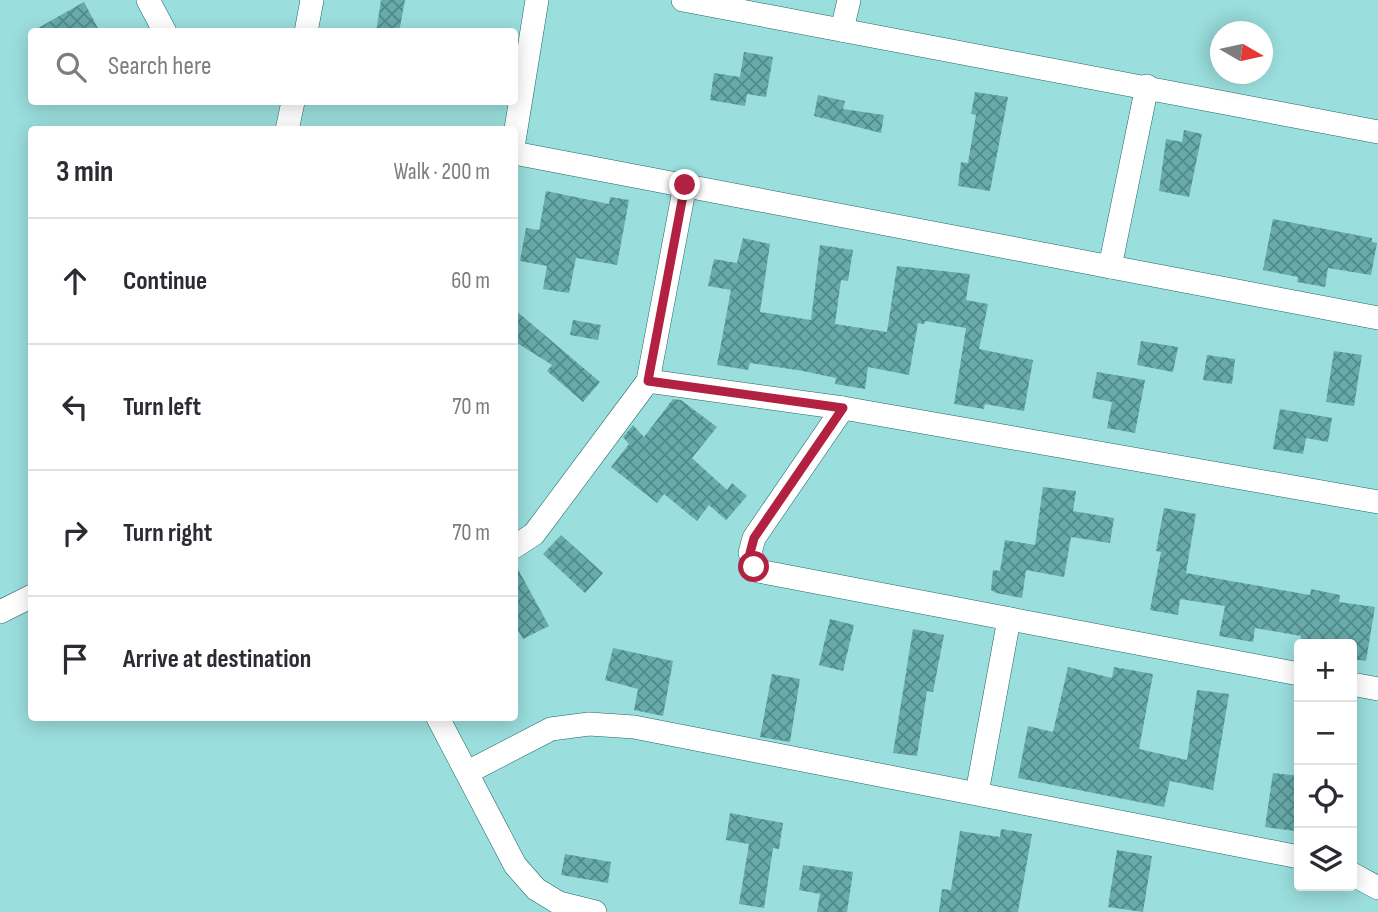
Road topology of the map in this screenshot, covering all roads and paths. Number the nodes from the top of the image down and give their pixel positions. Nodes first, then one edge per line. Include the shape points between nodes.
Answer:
1 (148, 0) edge
2 (312, 0) edge
3 (537, 0) edge
4 (683, 0) edge
5 (849, 0) edge
6 (163, 28) edge
7 (307, 28) edge
8 (842, 30) junction
9 (1147, 86) junction
10 (292, 105) edge
11 (288, 126) edge
12 (516, 126) edge
13 (1378, 132) edge
14 (518, 154) edge
15 (685, 185) junction
16 (1110, 267) junction
17 (1378, 318) edge
18 (648, 381) junction
19 (843, 408) junction
20 (1378, 502) edge
21 (518, 544) edge
22 (28, 598) edge
23 (0, 612) edge
24 (1009, 619) junction
25 (1294, 673) edge
26 (1357, 685) edge
27 (1378, 689) edge
28 (440, 721) edge
29 (468, 772) junction
30 (977, 793) junction
31 (1294, 856) edge
32 (1357, 877) edge
33 (1378, 888) edge
34 (595, 912) edge

1 - 6 street
2 - 7 street
3 - 12 street
4 - 8 street
5 - 8 street
8 - 9 street
9 - 13 street
9 - 16 street
10 - 11 street
14 - 15 street
15 - 16 street
15 - 18 street
16 - 17 street
18 - 19 street
18 - 21 street via 534,534
19 - 20 street
19 - 24 street via 754,538 750,553 754,567 798,580
22 - 23 street
24 - 25 street
24 - 30 street
26 - 27 street
28 - 29 street
29 - 30 street via 551,729 589,724 635,727
29 - 34 street via 515,865 536,889 559,902
30 - 31 street
32 - 33 street

